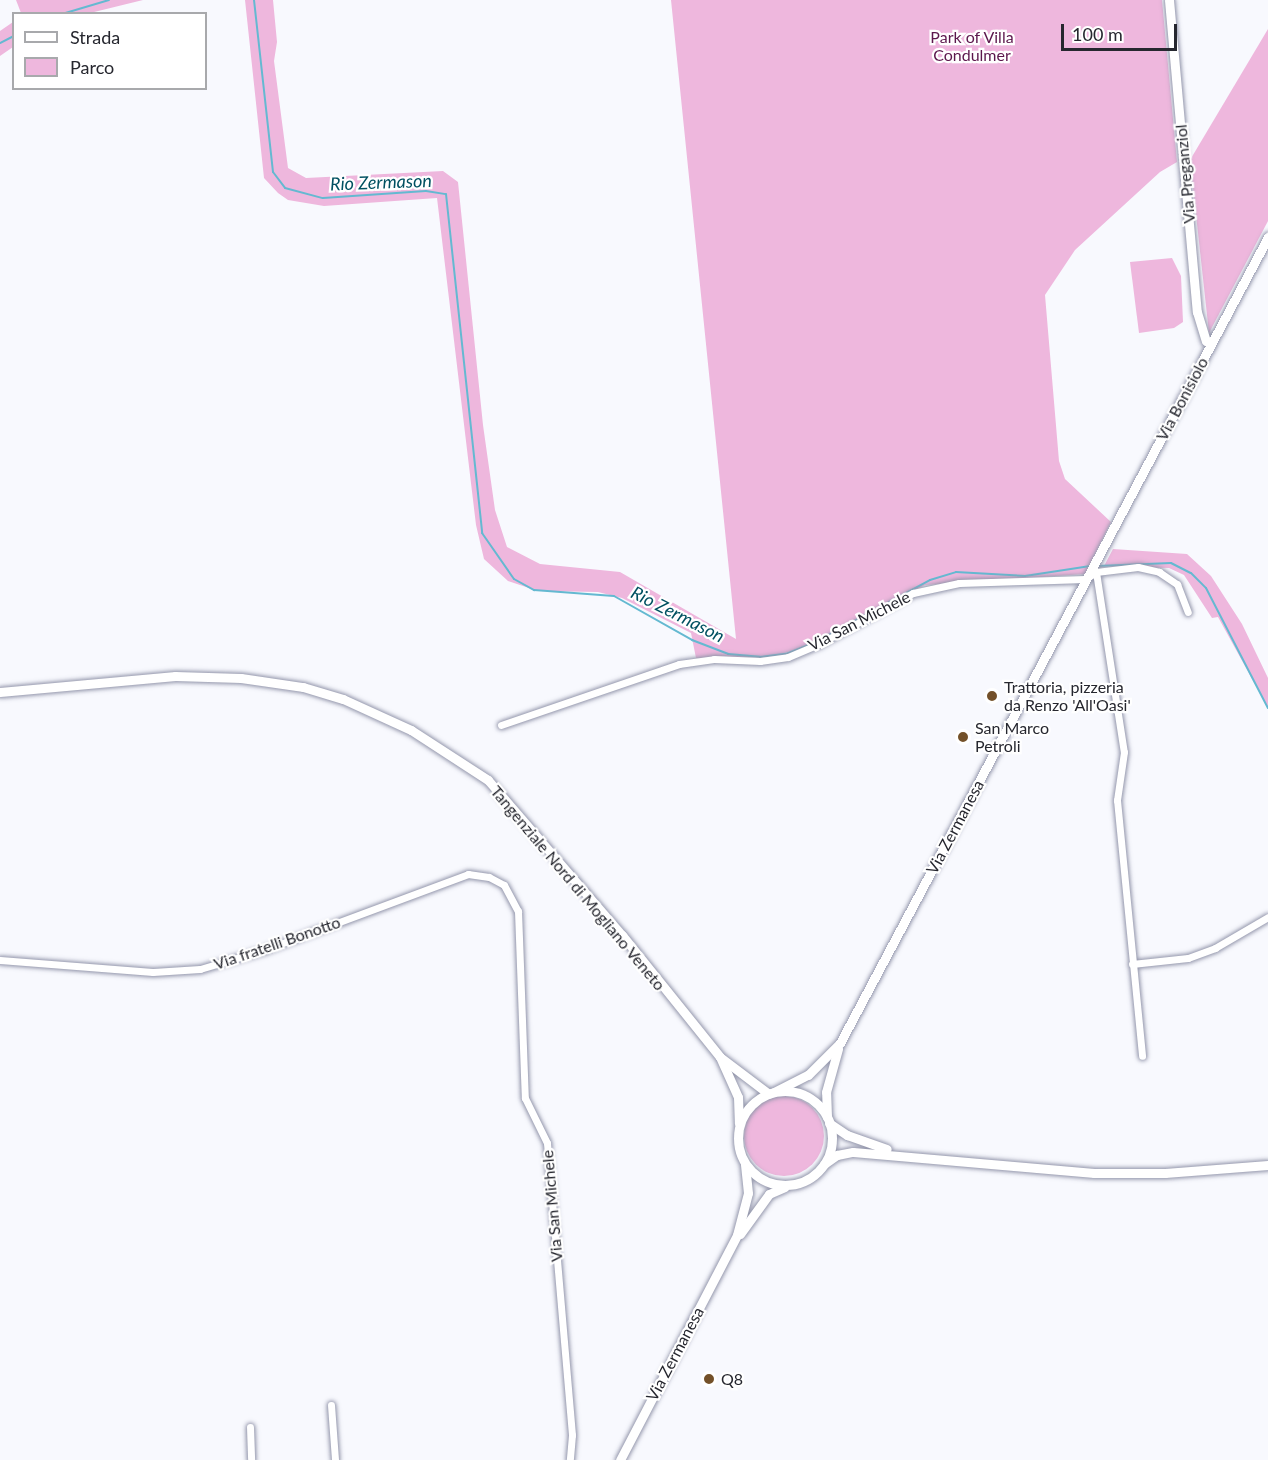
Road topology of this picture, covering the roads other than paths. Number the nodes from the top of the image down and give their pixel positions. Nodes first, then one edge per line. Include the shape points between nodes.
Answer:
1 (1169, 0) edge
2 (1268, 237) edge
3 (1211, 344) junction
4 (1095, 560) joint
5 (1096, 572) junction
6 (1085, 579) junction
7 (1188, 612) dead end
8 (0, 692) edge
9 (501, 725) dead end
10 (507, 888) joint
11 (1268, 917) edge
12 (0, 960) edge
13 (1132, 964) junction
14 (840, 1043) junction
15 (1142, 1056) dead end
16 (720, 1057) junction
17 (771, 1093) junction
18 (828, 1120) junction
19 (739, 1125) junction
20 (904, 1154) junction
21 (745, 1164) junction
22 (824, 1164) junction
23 (1268, 1165) edge
24 (792, 1185) junction
25 (731, 1249) junction
26 (332, 1405) dead end
27 (250, 1427) dead end
28 (251, 1460) edge
29 (335, 1460) edge
30 (570, 1460) edge
31 (620, 1460) edge

1 - 3 main road, Via Preganziol via 1197,312 1206,341
2 - 3 main road, Via Bonisiolo
3 - 4 main road, Via Bonisiolo
4 - 6 main road, Via Zermanesa
5 - 6 street, Via Zermanesa
5 - 7 street, Via Zermanesa via 1138,567 1159,572 1177,584
5 - 13 street via 1124,752 1117,800
6 - 9 street, Via San Michele via 990,580 929,588 788,657 679,664
6 - 14 main road, Via Zermanesa
8 - 16 main road, Tangenziale Nord di Mogliano Veneto via 175,676 241,678 303,687 343,699 411,730 488,780 622,935
10 - 12 street, Via fratelli Bonotto via 489,877 468,874 264,950 200,969 153,972
10 - 30 street, Via San Michele via 518,911 525,1098 547,1143 572,1435
11 - 13 street via 1215,948 1188,958
13 - 15 street
14 - 17 main road, Via Zermanesa via 808,1075
14 - 18 main road, Via Zermanesa via 826,1092
16 - 17 main road, Tangenziale Nord di Mogliano Veneto
16 - 19 main road, Tangenziale Nord di Mogliano Veneto via 738,1097
17 - 18 main road via 805,1096
17 - 19 main road, Via Zermanesa via 750,1106
18 - 20 main road via 847,1135
18 - 22 main road, Via Zermanesa via 831,1144
19 - 21 main road, Via Zermanesa via 737,1138
20 - 22 main road via 844,1153
20 - 23 main road via 1094,1173 1165,1173
21 - 24 main road via 765,1182
21 - 25 main road, Via Zermanesa via 747,1201
22 - 24 main road, Via Zermanesa via 816,1174
24 - 25 main road, Via Zermanesa via 769,1194
25 - 31 main road, Via Zermanesa
26 - 29 street
27 - 28 street

